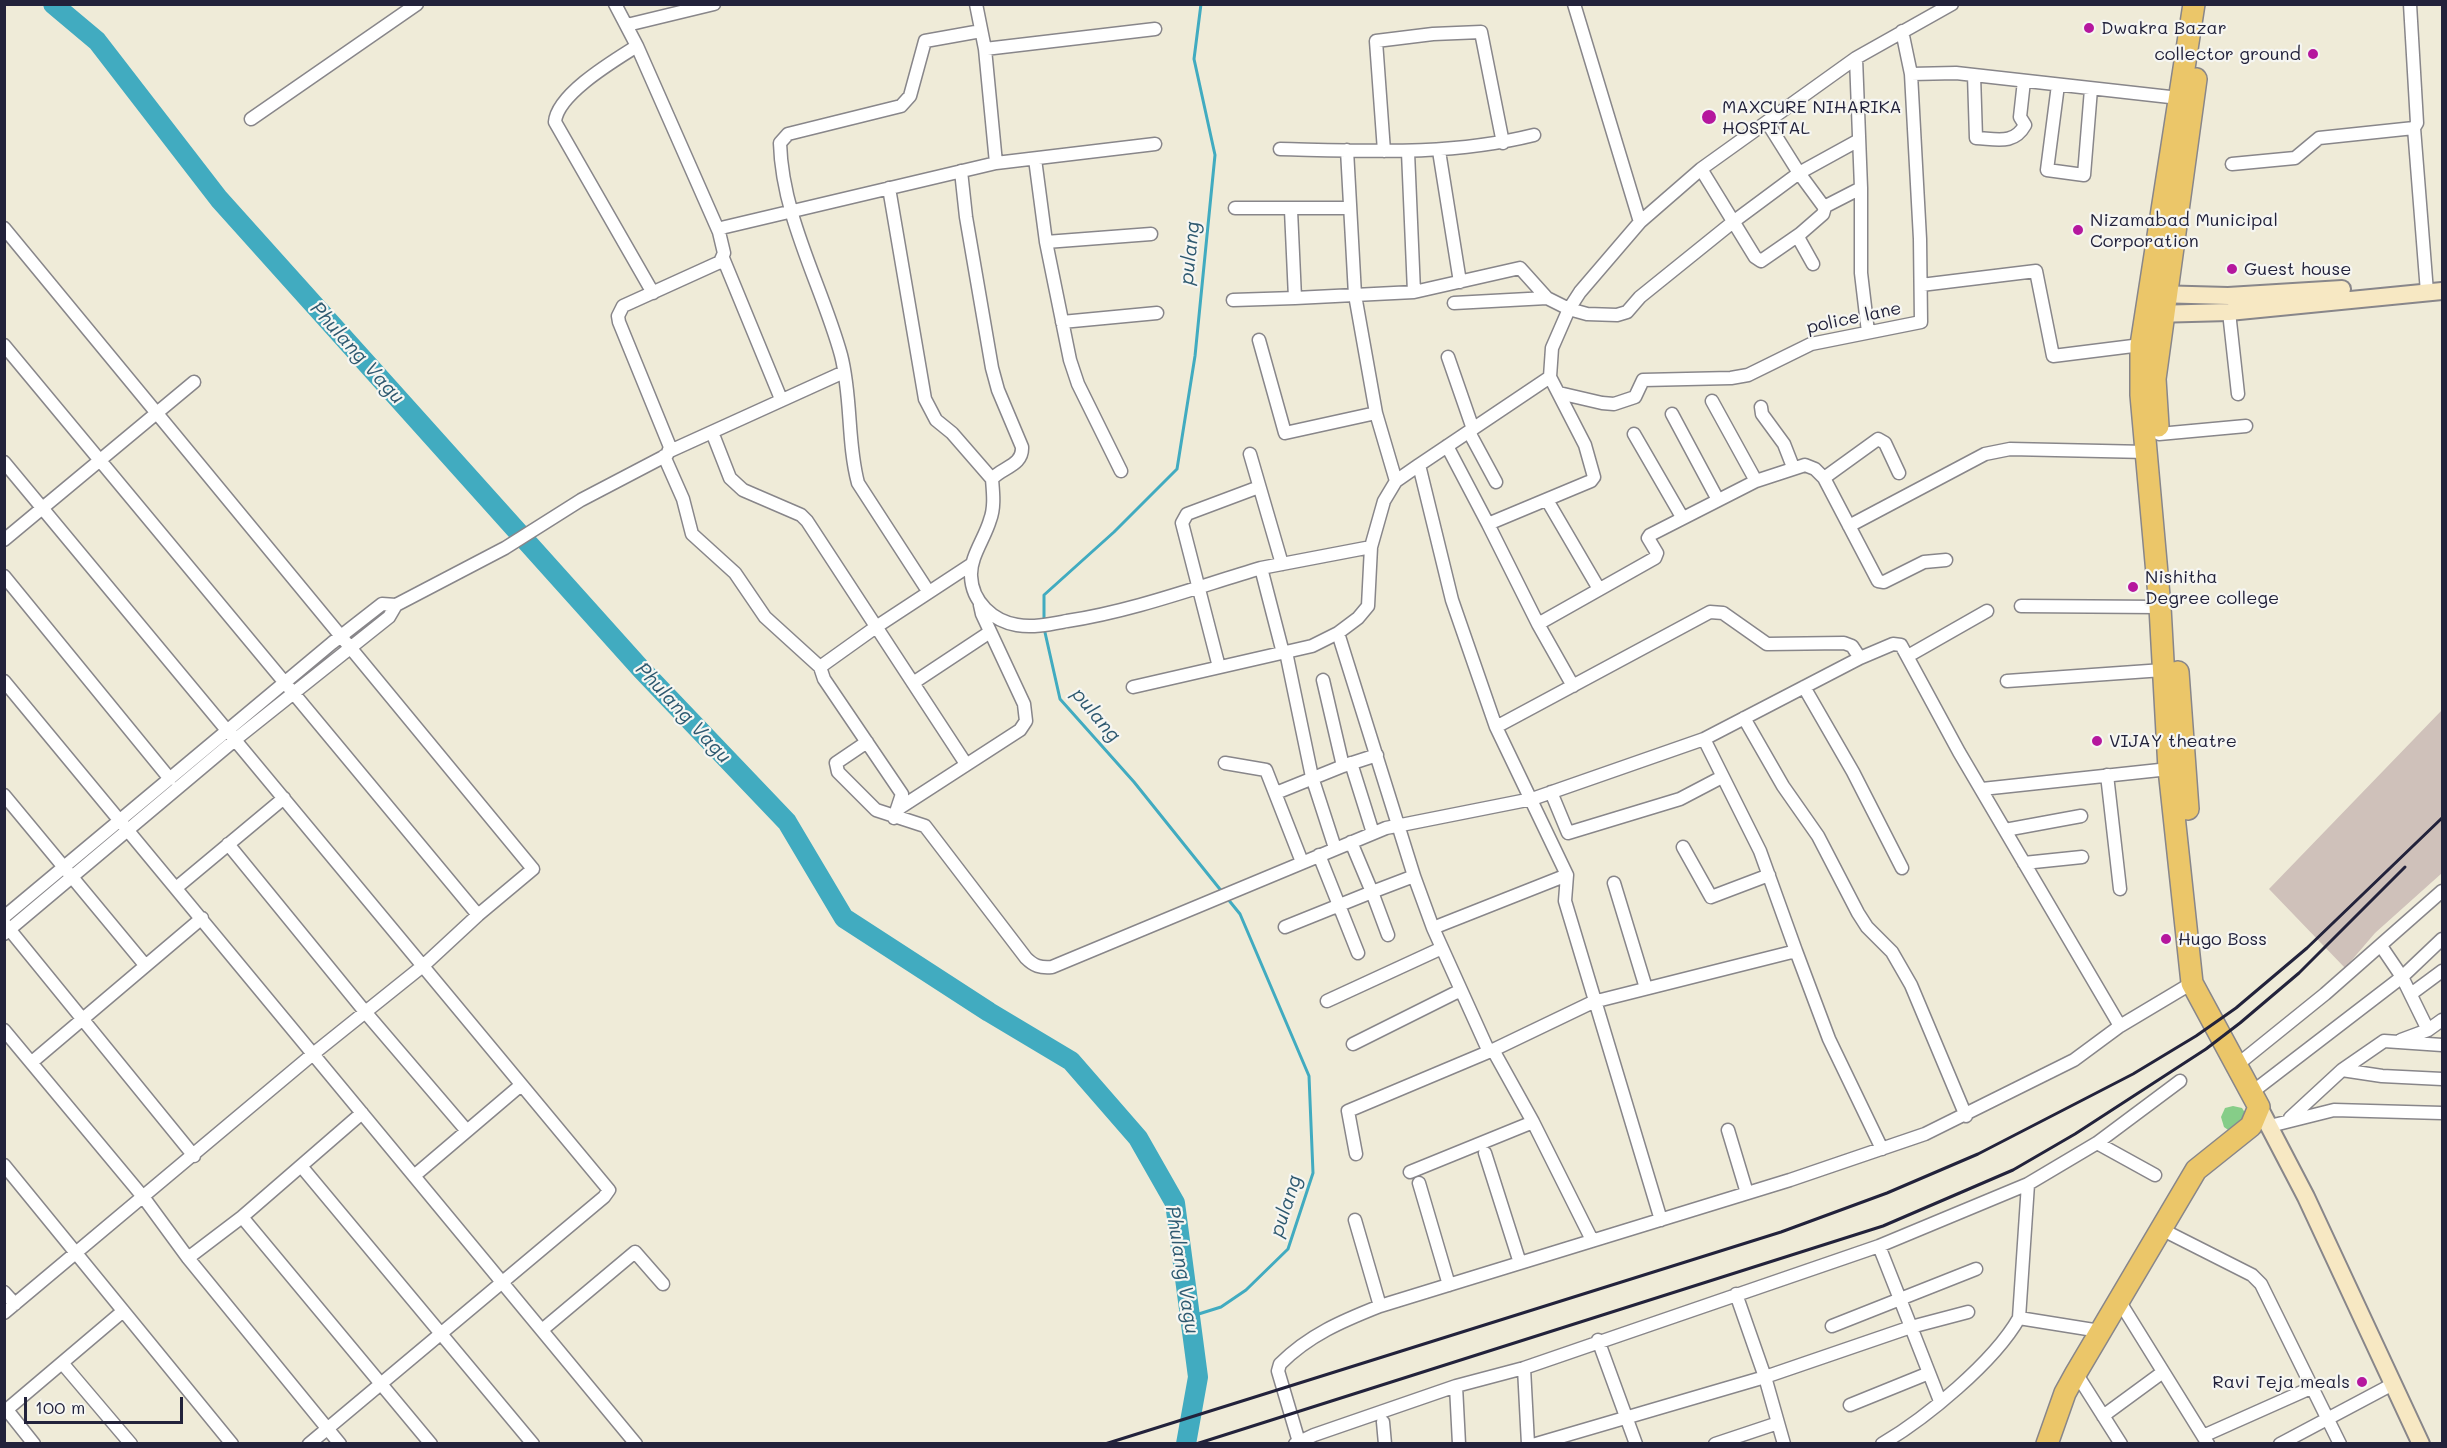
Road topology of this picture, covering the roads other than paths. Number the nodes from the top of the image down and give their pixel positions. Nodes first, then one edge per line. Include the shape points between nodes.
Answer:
1 (417, 4) edge
2 (615, 4) edge
3 (714, 4) edge
4 (975, 4) edge
5 (1574, 4) edge
6 (1952, 4) edge
7 (2194, 4) edge
8 (2206, 4) edge
9 (2410, 4) edge
10 (627, 25) junction
11 (1155, 29) dead end
12 (981, 31) junction
13 (1902, 31) junction
14 (637, 46) junction
15 (984, 49) junction
16 (1856, 58) junction
17 (1911, 74) junction
18 (1974, 75) junction
19 (2024, 81) junction
20 (2058, 85) junction
21 (2091, 88) junction
22 (2179, 98) junction
23 (251, 119) dead end
24 (1767, 122) junction
25 (2414, 128) junction
26 (1534, 135) dead end
27 (1859, 140) junction
28 (1503, 143) junction
29 (1155, 144) dead end
30 (1280, 149) dead end
31 (1347, 150) junction
32 (1439, 151) junction
33 (1384, 152) junction
34 (1408, 152) junction
35 (1035, 159) junction
36 (996, 163) junction
37 (2232, 164) dead end
38 (1701, 169) junction
39 (962, 171) junction
40 (1799, 173) junction
41 (889, 188) junction
42 (1861, 188) junction
43 (1825, 207) junction
44 (1235, 208) dead end
45 (1350, 208) junction
46 (791, 209) junction
47 (1291, 210) junction
48 (1640, 222) junction
49 (1733, 222) junction
50 (4, 228) edge
51 (719, 232) junction
52 (1150, 234) dead end
53 (1800, 234) junction
54 (1046, 242) junction
55 (723, 258) junction
56 (1813, 264) dead end
57 (1460, 282) junction
58 (1921, 285) junction
59 (2435, 287) edge
60 (1414, 292) junction
61 (653, 293) junction
62 (1355, 295) junction
63 (1295, 298) junction
64 (1547, 298) junction
65 (1233, 300) dead end
66 (1454, 303) dead end
67 (2157, 304) junction
68 (1569, 309) junction
69 (2229, 312) junction
70 (1157, 313) dead end
71 (1062, 322) junction
72 (1868, 332) junction
73 (1259, 340) dead end
74 (4, 345) edge
75 (2141, 345) junction
76 (1448, 357) dead end
77 (844, 372) junction
78 (1550, 377) junction
79 (194, 382) dead end
80 (1559, 393) junction
81 (2238, 394) dead end
82 (781, 399) junction
83 (1712, 401) dead end
84 (1761, 407) dead end
85 (1376, 413) junction
86 (157, 414) junction
87 (1672, 414) dead end
88 (2246, 426) dead end
89 (1471, 430) junction
90 (712, 432) junction
91 (1634, 434) dead end
92 (2159, 434) junction
93 (1447, 446) junction
94 (2147, 452) junction
95 (667, 454) junction
96 (1251, 454) dead end
97 (100, 461) junction
98 (4, 462) edge
99 (1419, 465) junction
100 (1793, 467) junction
101 (1121, 471) dead end
102 (1899, 473) dead end
103 (1824, 478) junction
104 (992, 479) junction
105 (1396, 481) junction
106 (1756, 481) junction
107 (1496, 482) dead end
108 (1259, 487) junction
109 (1546, 500) junction
110 (1718, 500) junction
111 (43, 509) junction
112 (1682, 517) junction
113 (1488, 524) junction
114 (1849, 526) junction
115 (4, 540) edge
116 (1371, 547) junction
117 (1946, 560) dead end
118 (972, 564) junction
119 (1282, 564) junction
120 (1261, 568) junction
121 (4, 576) edge
122 (1198, 587) junction
123 (1599, 589) junction
124 (928, 591) junction
125 (980, 604) junction
126 (396, 605) junction
127 (2020, 606) dead end
128 (2160, 607) junction
129 (1987, 610) dead end
130 (1538, 624) junction
131 (876, 627) junction
132 (990, 632) junction
133 (1338, 633) junction
134 (341, 636) junction
135 (349, 647) junction
136 (1284, 652) junction
137 (1908, 656) junction
138 (1860, 658) junction
139 (820, 667) junction
140 (1219, 667) junction
141 (2163, 670) junction
142 (1323, 680) dead end
143 (4, 681) edge
144 (2007, 681) dead end
145 (913, 683) junction
146 (1573, 686) junction
147 (1133, 687) dead end
148 (1804, 687) junction
149 (289, 688) junction
150 (1744, 718) junction
151 (1496, 727) junction
152 (232, 735) junction
153 (1704, 739) junction
154 (867, 742) junction
155 (1377, 755) junction
156 (1226, 763) dead end
157 (966, 764) junction
158 (1347, 764) junction
159 (2169, 769) junction
160 (2107, 775) junction
161 (1312, 777) junction
162 (1722, 777) junction
163 (170, 779) junction
164 (1982, 789) junction
165 (1551, 792) junction
166 (1276, 793) junction
167 (4, 795) edge
168 (284, 798) junction
169 (1532, 799) junction
170 (895, 814) junction
171 (2081, 816) dead end
172 (125, 825) junction
173 (1399, 825) junction
174 (2005, 830) junction
175 (1373, 833) junction
176 (1351, 842) junction
177 (228, 844) junction
178 (1335, 848) junction
179 (1683, 848) dead end
180 (1319, 855) junction
181 (2082, 857) dead end
182 (1302, 862) junction
183 (2024, 863) junction
184 (1902, 868) dead end
185 (68, 872) junction
186 (1567, 875) junction
187 (1769, 875) junction
188 (1414, 876) junction
189 (1614, 884) dead end
190 (176, 888) junction
191 (2120, 889) dead end
192 (1372, 892) junction
193 (2441, 897) edge
194 (1339, 905) junction
195 (478, 915) junction
196 (4, 917) edge
197 (202, 918) junction
198 (1285, 927) dead end
199 (1433, 928) junction
200 (6, 929) edge
201 (1388, 935) dead end
202 (2442, 939) edge
203 (2381, 946) junction
204 (1442, 948) junction
205 (1796, 951) junction
206 (1358, 953) dead end
207 (145, 965) junction
208 (424, 965) junction
209 (2442, 971) edge
210 (2402, 976) junction
211 (2192, 983) junction
212 (1646, 988) junction
213 (1460, 991) junction
214 (2411, 994) junction
215 (1327, 1001) dead end
216 (1593, 1002) junction
217 (2202, 1003) junction
218 (366, 1013) junction
219 (83, 1019) junction
220 (2442, 1020) edge
221 (2120, 1026) junction
222 (4, 1030) edge
223 (2428, 1030) junction
224 (2398, 1041) junction
225 (1353, 1044) dead end
226 (2442, 1045) edge
227 (1491, 1051) junction
228 (313, 1054) junction
229 (32, 1062) junction
230 (2237, 1065) junction
231 (2342, 1070) junction
232 (2442, 1079) edge
233 (2180, 1081) dead end
234 (521, 1085) junction
235 (2255, 1100) junction
236 (362, 1113) junction
237 (2442, 1113) edge
238 (1966, 1116) junction
239 (2289, 1119) junction
240 (1533, 1122) junction
241 (2270, 1126) junction
242 (467, 1131) junction
243 (1728, 1131) dead end
244 (2097, 1143) junction
245 (1882, 1149) junction
246 (1485, 1153) dead end
247 (1356, 1154) dead end
248 (194, 1156) junction
249 (4, 1165) edge
250 (301, 1166) junction
251 (1410, 1172) dead end
252 (2155, 1175) dead end
253 (414, 1176) junction
254 (1419, 1183) dead end
255 (2028, 1184) junction
256 (1747, 1193) junction
257 (144, 1198) junction
258 (242, 1217) junction
259 (1355, 1220) dead end
260 (1661, 1220) junction
261 (2162, 1229) junction
262 (1592, 1240) junction
263 (1879, 1246) junction
264 (77, 1252) junction
265 (188, 1258) junction
266 (1520, 1263) junction
267 (1976, 1269) dead end
268 (503, 1283) junction
269 (663, 1284) dead end
270 (1449, 1286) junction
271 (4, 1292) edge
272 (1736, 1294) junction
273 (2118, 1299) junction
274 (1900, 1300) junction
275 (15, 1304) junction
276 (1380, 1306) junction
277 (122, 1312) junction
278 (1968, 1312) dead end
279 (4, 1313) edge
280 (2019, 1318) junction
281 (1832, 1326) dead end
282 (1911, 1328) junction
283 (542, 1330) junction
284 (2100, 1331) junction
285 (442, 1334) junction
286 (1598, 1340) junction
287 (63, 1364) junction
288 (1524, 1368) junction
289 (1929, 1372) junction
290 (2163, 1372) junction
291 (2076, 1373) junction
292 (1765, 1377) junction
293 (381, 1384) junction
294 (2392, 1384) junction
295 (1456, 1386) junction
296 (2313, 1387) junction
297 (1940, 1401) junction
298 (1850, 1405) dead end
299 (6, 1411) edge
300 (2103, 1416) junction
301 (1626, 1417) junction
302 (2325, 1417) junction
303 (1383, 1422) dead end
304 (1779, 1423) junction
305 (328, 1429) junction
306 (1561, 1440) edge
307 (2205, 1440) edge
308 (34, 1443) edge
309 (131, 1443) edge
310 (232, 1443) edge
311 (309, 1443) edge
312 (340, 1443) edge
313 (431, 1443) edge
314 (533, 1443) edge
315 (636, 1443) edge
316 (1297, 1443) edge
317 (1385, 1443) edge
318 (1459, 1443) edge
319 (1528, 1443) edge
320 (1536, 1443) edge
321 (1636, 1443) edge
322 (1715, 1443) edge
323 (1784, 1443) edge
324 (1882, 1443) edge
325 (2047, 1443) edge
326 (2121, 1443) edge
327 (2280, 1443) edge
328 (2340, 1443) edge
329 (2421, 1443) edge

1 - 23 street
2 - 10 street
3 - 10 street
4 - 12 street
5 - 48 street
6 - 13 street
7 - 22 highway
8 - 67 highway
9 - 25 street via 2417,86
10 - 14 street
11 - 15 street
12 - 15 street
12 - 46 street via 925,41 910,96 901,106 783,138 780,148
13 - 16 street
13 - 17 street, police lane
14 - 51 street
14 - 61 street via 582,84 560,107 555,122
15 - 36 street
16 - 24 street
16 - 27 street
17 - 18 street
17 - 58 street, police lane
18 - 19 street
18 - 19 street via 1976,138 2011,140 2020,134 2025,125 2020,117
19 - 20 street
20 - 21 street
20 - 21 street via 2047,170 2084,175
21 - 22 street
22 - 67 highway
24 - 38 street
24 - 40 street
25 - 37 street via 2319,138 2295,158
25 - 59 street
26 - 28 street
27 - 40 street
27 - 42 street
28 - 32 street
28 - 33 street via 1482,33 1433,34 1376,41
29 - 35 street
30 - 31 street
31 - 33 street
31 - 45 street
32 - 34 street
32 - 57 street
33 - 34 street
34 - 60 street
35 - 36 street
35 - 54 street
36 - 39 street
38 - 48 street
38 - 49 street
39 - 41 street
39 - 104 street via 966,217 993,368 1023,454 1018,462
40 - 43 street
40 - 49 street
41 - 46 street
41 - 104 street via 925,399 936,420
42 - 43 street
42 - 72 street via 1861,273
43 - 53 street via 1823,214
44 - 47 street
45 - 47 street
45 - 62 street
46 - 51 street via 726,224
46 - 77 street
47 - 63 street
48 - 68 street
49 - 53 street via 1761,261
49 - 68 street via 1640,297 1627,312 1587,314
50 - 86 street
51 - 55 street
52 - 54 street
53 - 56 street via 1799,242
54 - 71 street
55 - 61 street via 714,266
55 - 82 street
57 - 60 street
57 - 64 street via 1520,268
58 - 72 street, police lane via 1921,322
58 - 75 street via 2036,271 2053,356
59 - 67 main road via 2228,296
59 - 69 main road
60 - 62 street
61 - 95 street via 623,306 618,316 670,447
62 - 63 street
62 - 85 street
63 - 65 street
64 - 66 street
64 - 68 street
67 - 69 main road
67 - 75 highway
67 - 92 highway via 2155,379
68 - 78 street via 1552,348
69 - 81 street
70 - 71 street
71 - 101 street via 1078,384
72 - 80 street, police lane via 1811,344 1748,375 1643,380 1635,397 1614,404
73 - 85 street via 1285,433
74 - 97 street
75 - 94 highway
76 - 89 street
77 - 82 street
77 - 124 street via 858,483
78 - 80 street
78 - 89 street
79 - 86 street
80 - 109 street via 1585,445 1594,477
82 - 90 street
83 - 106 street
84 - 100 street
85 - 105 street
86 - 97 street
86 - 134 street
87 - 110 street
88 - 92 street
89 - 93 street
89 - 107 street
90 - 95 street
90 - 131 street via 730,478 743,490 807,521
91 - 112 street
92 - 217 highway via 2192,871 2206,989
93 - 99 street
93 - 113 street
94 - 114 street via 2010,449 1985,454
94 - 128 highway
95 - 126 street via 581,500 505,548
95 - 139 street via 692,534 735,573 765,617
96 - 108 street
97 - 111 street
97 - 149 street
98 - 111 street
99 - 105 street
99 - 151 street via 1452,600
100 - 103 street via 1805,465
100 - 106 street
102 - 103 street via 1885,443 1878,439
103 - 114 street
104 - 118 street via 991,518
105 - 116 street via 1384,501
106 - 110 street
108 - 119 street
108 - 122 street via 1182,518
109 - 113 street
109 - 123 street
110 - 112 street
111 - 115 street
111 - 152 street
112 - 123 street via 1648,536 1657,553 1655,558
113 - 130 street
114 - 117 street via 1881,583 1924,562
116 - 119 street
116 - 133 street via 1368,606
118 - 124 street
118 - 125 street via 971,576
119 - 120 street
120 - 122 street
120 - 136 street
121 - 163 street
122 - 125 street via 1099,616 1032,626 1000,620
122 - 140 street
123 - 130 street
124 - 131 street
125 - 132 street
126 - 134 street via 382,604
126 - 135 street via 389,617
127 - 128 street
128 - 141 highway
129 - 137 street
130 - 146 street
131 - 139 street
131 - 145 street
132 - 145 street
132 - 157 street via 1024,704 1026,721 1020,730
133 - 136 street via 1312,646
133 - 155 street
134 - 135 street
134 - 149 street
135 - 149 street
135 - 195 street via 533,869
136 - 140 street
136 - 161 street
137 - 138 street via 1898,644
137 - 164 street
138 - 146 street via 1852,646 1844,643 1767,644 1723,613 1710,612
138 - 148 street
139 - 154 street
140 - 147 street
141 - 144 street
141 - 159 highway
142 - 158 street
143 - 172 street
145 - 157 street
146 - 151 street
148 - 150 street
148 - 184 street via 1854,772
149 - 152 street
149 - 195 street
150 - 153 street
150 - 238 street via 1783,786 1818,836 1858,913 1892,952 1911,985
151 - 169 street
152 - 163 street
152 - 168 street
152 - 172 street
153 - 162 street
153 - 165 street
154 - 170 street via 902,794
154 - 170 street via 836,763 837,772 876,810
155 - 158 street
155 - 173 street
156 - 166 street via 1266,770
157 - 170 street
158 - 161 street
158 - 175 street
159 - 160 street
159 - 211 highway
160 - 164 street
160 - 191 street
161 - 166 street
161 - 178 street
162 - 165 street via 1680,799 1568,833
162 - 187 street
163 - 172 street
164 - 174 street
165 - 169 street
166 - 182 street
167 - 185 street
168 - 177 street
168 - 208 street
169 - 173 street
169 - 186 street
170 - 182 street via 925,826 1026,958 1042,968
171 - 174 street
172 - 185 street
172 - 190 street
173 - 175 street
173 - 188 street
174 - 183 street
175 - 176 street
176 - 178 street
176 - 192 street
177 - 190 street
177 - 218 street
178 - 180 street
179 - 187 street via 1711,897
180 - 182 street
180 - 194 street
181 - 183 street
183 - 221 street
185 - 196 street
185 - 200 street
185 - 207 street
186 - 199 street
186 - 216 street via 1565,902
187 - 205 street
188 - 192 street
188 - 199 street
189 - 212 street
190 - 197 street
192 - 194 street
192 - 201 street
193 - 203 street
194 - 198 street
194 - 206 street
195 - 208 street
197 - 207 street
197 - 228 street
199 - 204 street
200 - 219 street
202 - 210 street
203 - 210 street
203 - 230 street
204 - 213 street
204 - 215 street
205 - 212 street
205 - 245 street via 1828,1039
207 - 219 street
208 - 218 street
208 - 234 street
209 - 214 street
210 - 214 street
210 - 235 street
211 - 217 highway
211 - 221 street
212 - 216 street
213 - 225 street
213 - 227 street
214 - 223 street
216 - 227 street
216 - 260 street
217 - 230 highway
218 - 228 street
218 - 242 street
219 - 229 street
219 - 248 street
220 - 223 street
221 - 238 street via 2074,1060
222 - 229 street
223 - 224 street
224 - 226 street
224 - 231 street via 2384,1041
227 - 240 street
227 - 247 street via 1348,1111
228 - 236 street
228 - 248 street
229 - 257 street
230 - 235 highway
231 - 232 street
231 - 239 street
233 - 244 street
234 - 242 street
234 - 268 street via 609,1190
235 - 241 main road
235 - 261 highway via 2251,1126 2196,1170
236 - 250 street
236 - 253 street
237 - 239 street via 2334,1110
238 - 245 street
239 - 241 street
240 - 251 street
240 - 262 street
241 - 294 main road
242 - 253 street
243 - 256 street
244 - 252 street
244 - 255 street
245 - 256 street
246 - 266 street
248 - 257 street
249 - 264 street
250 - 258 street
250 - 285 street
253 - 268 street
254 - 270 street
255 - 263 street
255 - 280 street
256 - 260 street
257 - 264 street
257 - 265 street
258 - 265 street
258 - 293 street
259 - 276 street
260 - 262 street
261 - 273 highway
261 - 296 street via 2252,1275 2261,1284
262 - 266 street
263 - 272 street
263 - 274 street
264 - 275 street
264 - 277 street
265 - 305 street
266 - 270 street
267 - 274 street
268 - 283 street
268 - 285 street
269 - 283 street via 635,1252
270 - 276 street
271 - 275 street
272 - 286 street
272 - 292 street
273 - 284 highway
273 - 290 street
274 - 281 street
274 - 282 street
275 - 279 street
276 - 316 street via 1316,1334 1280,1364 1278,1371
277 - 287 street
277 - 310 street
278 - 282 street
280 - 284 street
280 - 297 street via 2006,1340
282 - 289 street
282 - 292 street
283 - 315 street
284 - 291 highway
285 - 293 street
285 - 314 street
286 - 288 street
286 - 301 street
287 - 299 street
287 - 309 street
288 - 295 street
288 - 319 street
289 - 297 street
289 - 298 street
290 - 300 street
290 - 307 street
291 - 300 street
291 - 325 highway
292 - 301 street
292 - 304 street
293 - 305 street
293 - 313 street
294 - 302 street
294 - 329 main road
295 - 316 street
295 - 318 street
296 - 302 street
296 - 307 street
297 - 324 street via 1908,1428
299 - 308 street
300 - 326 street
301 - 306 street
301 - 321 street
302 - 327 street
302 - 328 street
303 - 317 street
304 - 322 street
304 - 323 street
305 - 311 street
305 - 312 street
306 - 320 street

